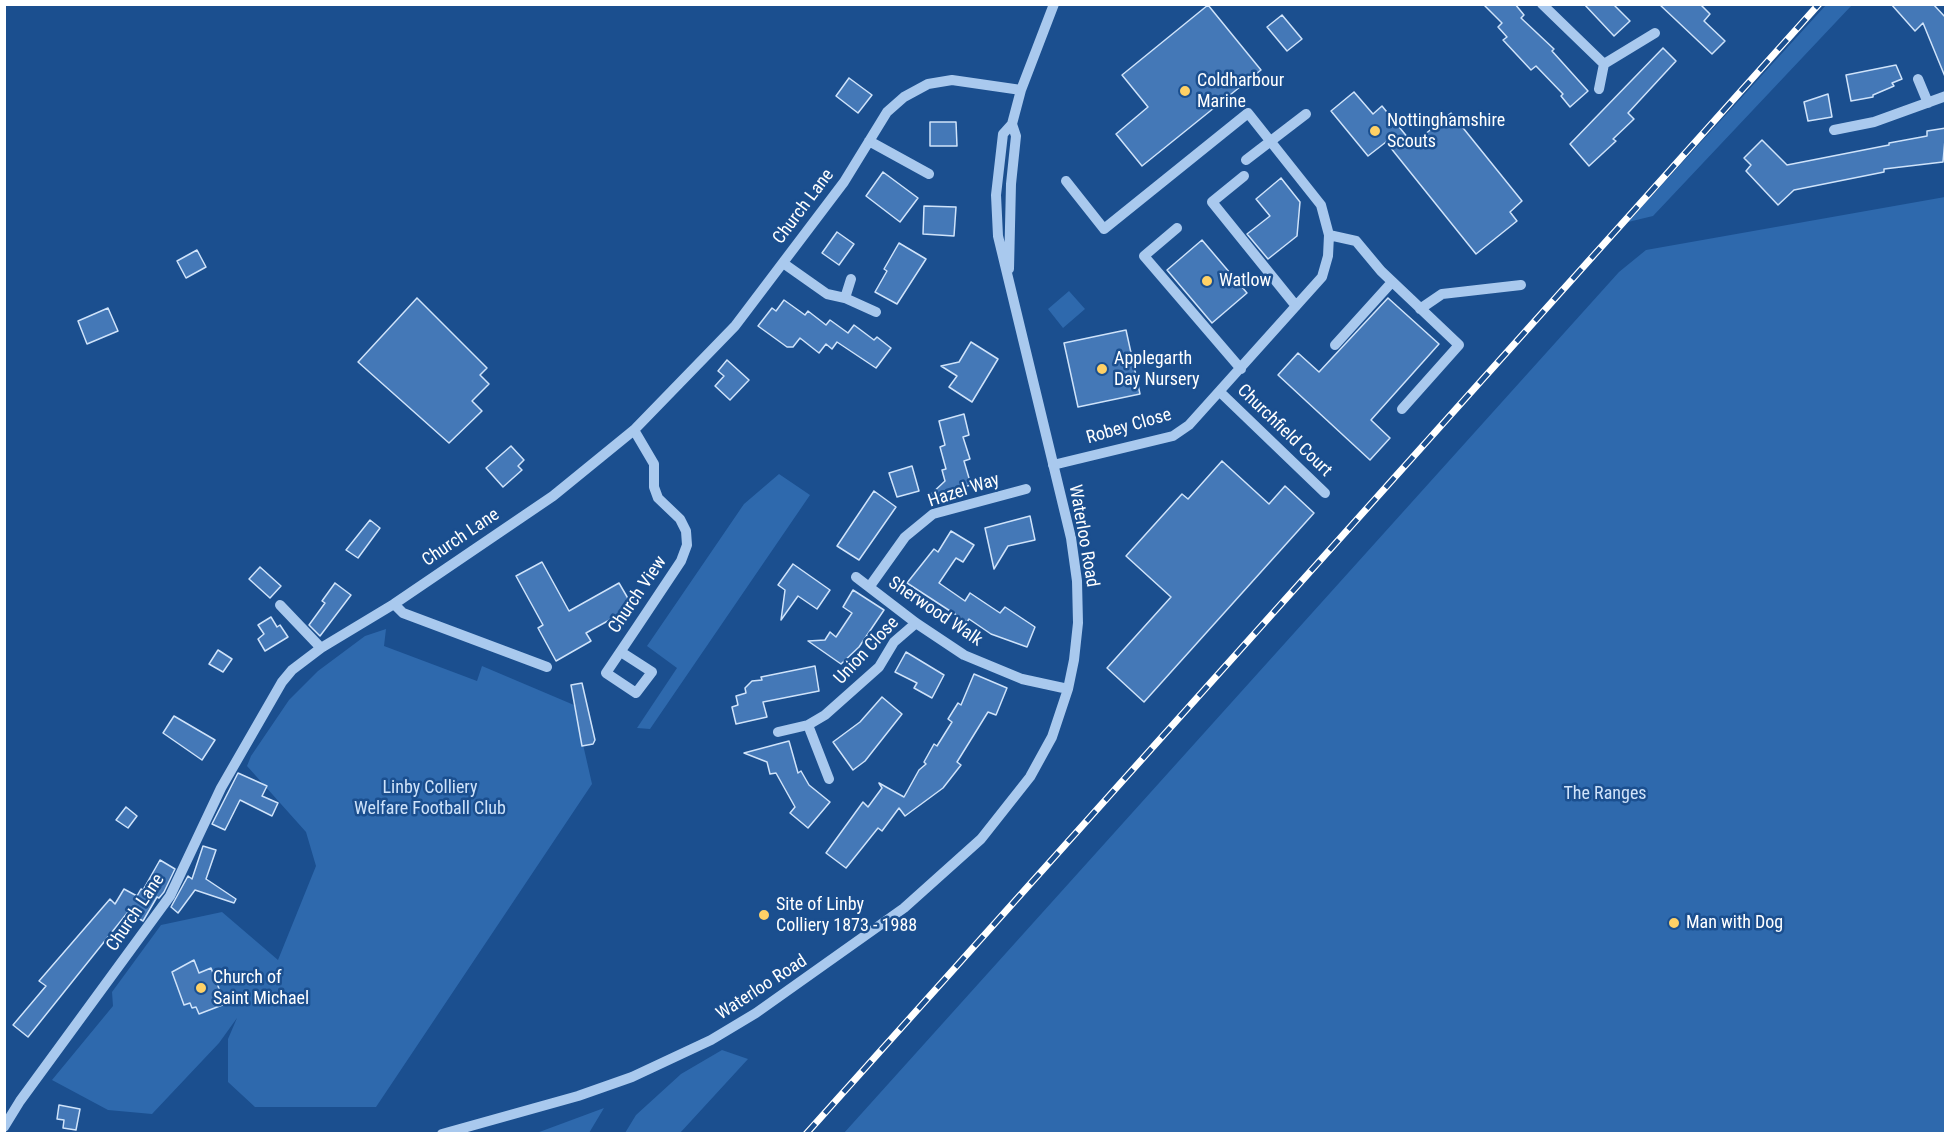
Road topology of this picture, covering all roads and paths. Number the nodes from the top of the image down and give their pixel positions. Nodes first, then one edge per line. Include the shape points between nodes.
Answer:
1 (1054, 4) edge
2 (1542, 4) edge
3 (1655, 33) dead end
4 (1604, 64) junction
5 (1918, 79) dead end
6 (1599, 89) dead end
7 (1021, 90) junction
8 (1946, 96) edge
9 (1928, 103) junction
10 (1306, 114) dead end
11 (1834, 130) dead end
12 (869, 141) junction
13 (1271, 141) junction
14 (1246, 160) dead end
15 (929, 174) dead end
16 (1244, 176) dead end
17 (1066, 181) dead end
18 (1177, 228) dead end
19 (1329, 235) junction
20 (783, 263) junction
21 (851, 279) dead end
22 (1392, 282) junction
23 (1521, 285) dead end
24 (845, 298) junction
25 (1296, 306) junction
26 (1420, 309) junction
27 (876, 312) dead end
28 (1335, 345) dead end
29 (1240, 369) junction
30 (1220, 392) junction
31 (1402, 410) dead end
32 (634, 430) junction
33 (1053, 465) junction
34 (1026, 489) dead end
35 (1326, 493) dead end
36 (856, 576) dead end
37 (870, 586) junction
38 (394, 604) junction
39 (280, 605) dead end
40 (916, 623) junction
41 (321, 648) junction
42 (621, 651) dead end
43 (547, 668) dead end
44 (1068, 689) junction
45 (808, 725) junction
46 (778, 732) dead end
47 (829, 779) dead end
48 (4, 1127) edge
49 (441, 1134) edge

1 - 7 street, Waterloo Road
2 - 4 street
3 - 4 street
4 - 6 street
5 - 9 street
7 - 12 street, Church Lane via 967,81 928,84 887,112
7 - 33 street, Waterloo Road via 1012,124 1003,134 996,189 998,236
8 - 9 street
9 - 11 street via 1874,122
10 - 13 street
12 - 15 street
12 - 20 street, Church Lane via 844,182
13 - 14 street
13 - 17 street, Robey Close via 1248,113 1104,229
13 - 19 street, Robey Close via 1321,205
16 - 25 street via 1212,202
18 - 29 street via 1144,256
19 - 22 street via 1356,241
19 - 25 street, Robey Close via 1322,277
20 - 24 street via 827,294
20 - 32 street, Church Lane via 735,326
21 - 24 street
22 - 26 street
22 - 28 street
23 - 26 street via 1442,294
24 - 27 street
25 - 29 street, Robey Close
26 - 31 street via 1459,345
29 - 30 street, Robey Close
30 - 33 street, Robey Close via 1173,436
30 - 35 street, Churchfield Court
32 - 38 street, Church Lane via 553,496
32 - 42 street, Church View via 654,464 658,498 680,519 687,545 681,561
33 - 44 street, Waterloo Road via 1077,581 1078,623
34 - 37 street, Hazel Way via 933,514 905,537
36 - 37 street, Sherwood Walk
37 - 40 street, Sherwood Walk
38 - 41 street, Church Lane
38 - 43 street via 403,613
39 - 41 street
40 - 44 street, Sherwood Walk via 964,655 1022,679
40 - 45 street, Union Close via 894,642 879,667 825,715
41 - 48 street, Church Lane via 282,681 220,788 170,896
44 - 49 street, Waterloo Road via 1052,737 1030,777 981,839 904,908 837,958 756,1014 647,1070 578,1096
45 - 46 street, Union Close
45 - 47 street

